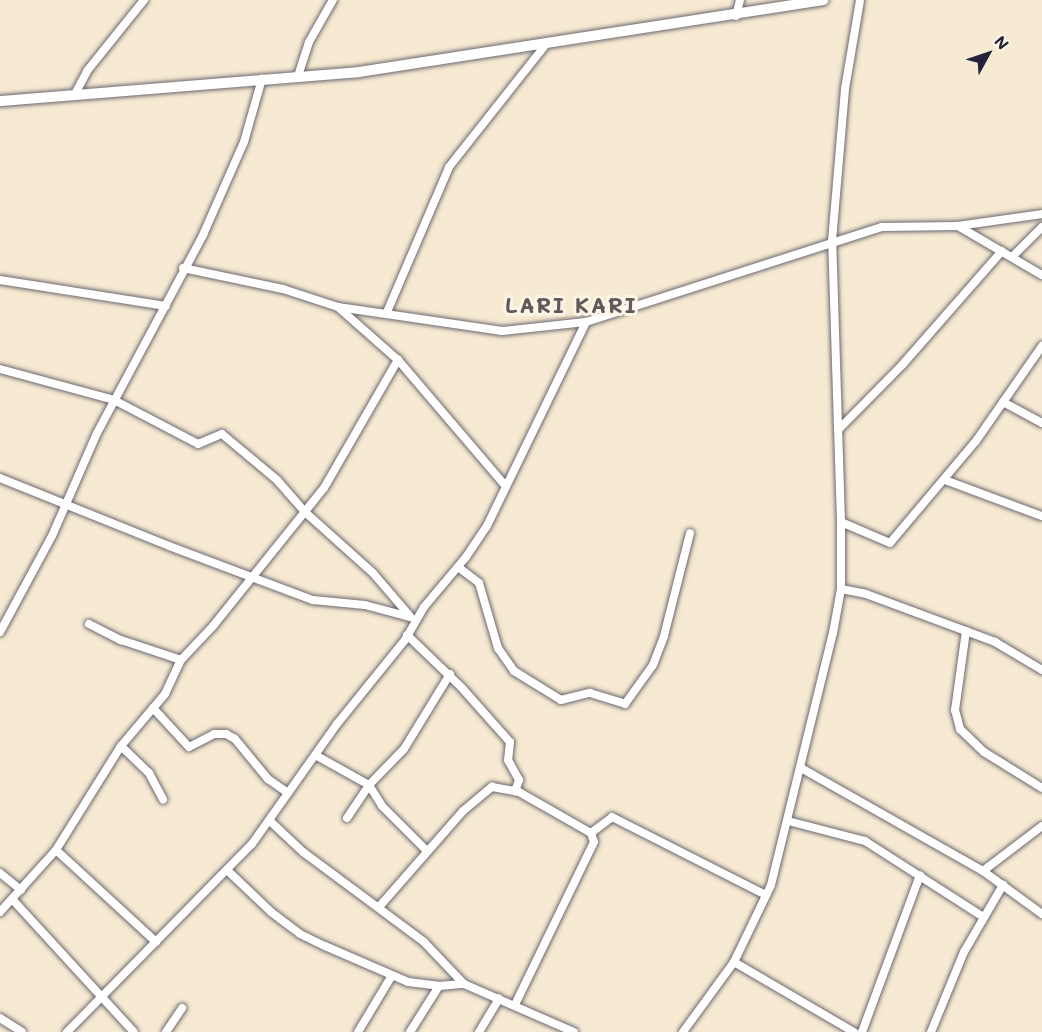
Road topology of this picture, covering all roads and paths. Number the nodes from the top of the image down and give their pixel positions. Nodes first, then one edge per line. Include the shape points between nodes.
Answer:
1 (144, 0) edge
2 (333, 0) edge
3 (740, 0) edge
4 (823, 0) edge
5 (860, 0) edge
6 (736, 16) junction
7 (547, 43) junction
8 (298, 76) junction
9 (262, 79) junction
10 (75, 94) junction
11 (0, 101) edge
12 (1042, 214) edge
13 (958, 226) junction
14 (1042, 227) edge
15 (832, 241) junction
16 (1002, 251) junction
17 (1012, 257) junction
18 (183, 268) junction
19 (1042, 275) edge
20 (0, 280) edge
21 (166, 306) junction
22 (338, 307) junction
23 (387, 312) junction
24 (586, 322) junction
25 (1042, 346) edge
26 (398, 360) junction
27 (0, 369) edge
28 (114, 400) junction
29 (1003, 402) junction
30 (1042, 423) edge
31 (839, 429) junction
32 (0, 478) edge
33 (945, 480) junction
34 (504, 484) junction
35 (65, 504) junction
36 (305, 512) junction
37 (1042, 516) edge
38 (841, 522) junction
39 (690, 533) dead end
40 (458, 567) junction
41 (251, 577) junction
42 (841, 589) junction
43 (411, 618) junction
44 (89, 624) dead end
45 (966, 631) junction
46 (0, 632) edge
47 (407, 635) junction
48 (181, 660) junction
49 (1042, 670) edge
50 (450, 674) junction
51 (153, 708) junction
52 (121, 746) junction
53 (317, 756) junction
54 (801, 768) junction
55 (369, 785) junction
56 (1042, 788) edge
57 (515, 791) junction
58 (288, 793) junction
59 (163, 799) dead end
60 (347, 818) dead end
61 (788, 820) junction
62 (270, 821) junction
63 (1042, 826) edge
64 (591, 833) junction
65 (56, 850) junction
66 (428, 851) junction
67 (228, 871) junction
68 (983, 871) junction
69 (0, 873) edge
70 (920, 875) junction
71 (1003, 885) junction
72 (21, 890) junction
73 (766, 895) junction
74 (12, 899) junction
75 (379, 906) junction
76 (0, 912) edge
77 (1042, 914) edge
78 (982, 916) junction
79 (156, 942) junction
80 (734, 962) junction
81 (391, 977) junction
82 (464, 984) junction
83 (439, 986) junction
84 (499, 999) junction
85 (102, 1000) junction
86 (515, 1005) junction
87 (182, 1008) dead end
88 (0, 1018) edge
89 (22, 1032) edge
90 (67, 1032) edge
91 (134, 1032) edge
92 (166, 1032) edge
93 (358, 1032) edge
94 (410, 1032) edge
95 (479, 1032) edge
96 (574, 1032) edge
97 (683, 1032) edge
98 (854, 1032) edge
99 (862, 1032) edge
100 (931, 1032) edge

1 - 10 street via 87,71
2 - 8 street via 309,42
3 - 6 street
4 - 6 street
5 - 15 street via 845,88
6 - 7 street
7 - 8 street via 359,72
7 - 23 street via 449,167
8 - 9 street
9 - 10 street
9 - 18 street via 244,142 203,235
10 - 11 street
12 - 13 street
13 - 15 street via 882,227
13 - 16 street
14 - 17 street
15 - 24 street via 688,292
15 - 31 street
16 - 17 street
16 - 31 street via 903,364
17 - 19 street
18 - 21 street
18 - 22 street via 284,289
20 - 21 street
21 - 28 street
22 - 23 street
22 - 26 street
23 - 24 street via 502,331
24 - 34 street
25 - 29 street
26 - 34 street
26 - 36 street via 329,480
27 - 28 street
28 - 35 street
28 - 36 street via 198,444 222,434 277,480
29 - 30 street
29 - 33 street
31 - 38 street
32 - 35 street
33 - 37 street
33 - 38 street via 890,543
34 - 40 street via 487,526
35 - 41 street
35 - 46 street
36 - 41 street
36 - 43 street via 373,573
38 - 42 street
39 - 40 street via 664,636 653,665 626,704 590,693 561,700 514,671 498,648 479,583
40 - 43 street
41 - 43 street via 313,600
41 - 48 street
42 - 45 street via 866,594
42 - 54 street
43 - 47 street
44 - 48 street via 121,640
45 - 49 street via 995,642
45 - 56 street via 956,701 960,729 984,752
47 - 50 street
47 - 53 street
48 - 51 street
50 - 55 street via 404,749
50 - 57 street via 510,742 508,760 519,780
51 - 52 street
51 - 58 street via 189,747 214,734 226,734 268,779
52 - 59 street via 149,773
52 - 65 street
53 - 55 street
53 - 58 street
54 - 61 street
54 - 68 street
55 - 60 street
55 - 66 street via 382,806
57 - 64 street
57 - 66 street via 488,790
58 - 62 street
61 - 70 street via 865,841
61 - 73 street
62 - 67 street
62 - 75 street via 303,852
63 - 68 street
64 - 73 street via 612,817
64 - 86 street via 594,842
65 - 72 street
65 - 79 street
66 - 75 street
67 - 79 street
67 - 81 street via 300,934
68 - 71 street
69 - 72 street
70 - 78 street
70 - 99 street via 872,995
71 - 77 street
71 - 78 street
72 - 74 street
73 - 80 street
74 - 76 street
74 - 85 street
75 - 82 street via 424,942
78 - 100 street
79 - 85 street
80 - 97 street
80 - 98 street
81 - 83 street
81 - 93 street
82 - 83 street
82 - 84 street
83 - 94 street
84 - 86 street
84 - 95 street
85 - 90 street
85 - 91 street
86 - 96 street
87 - 92 street
88 - 89 street

